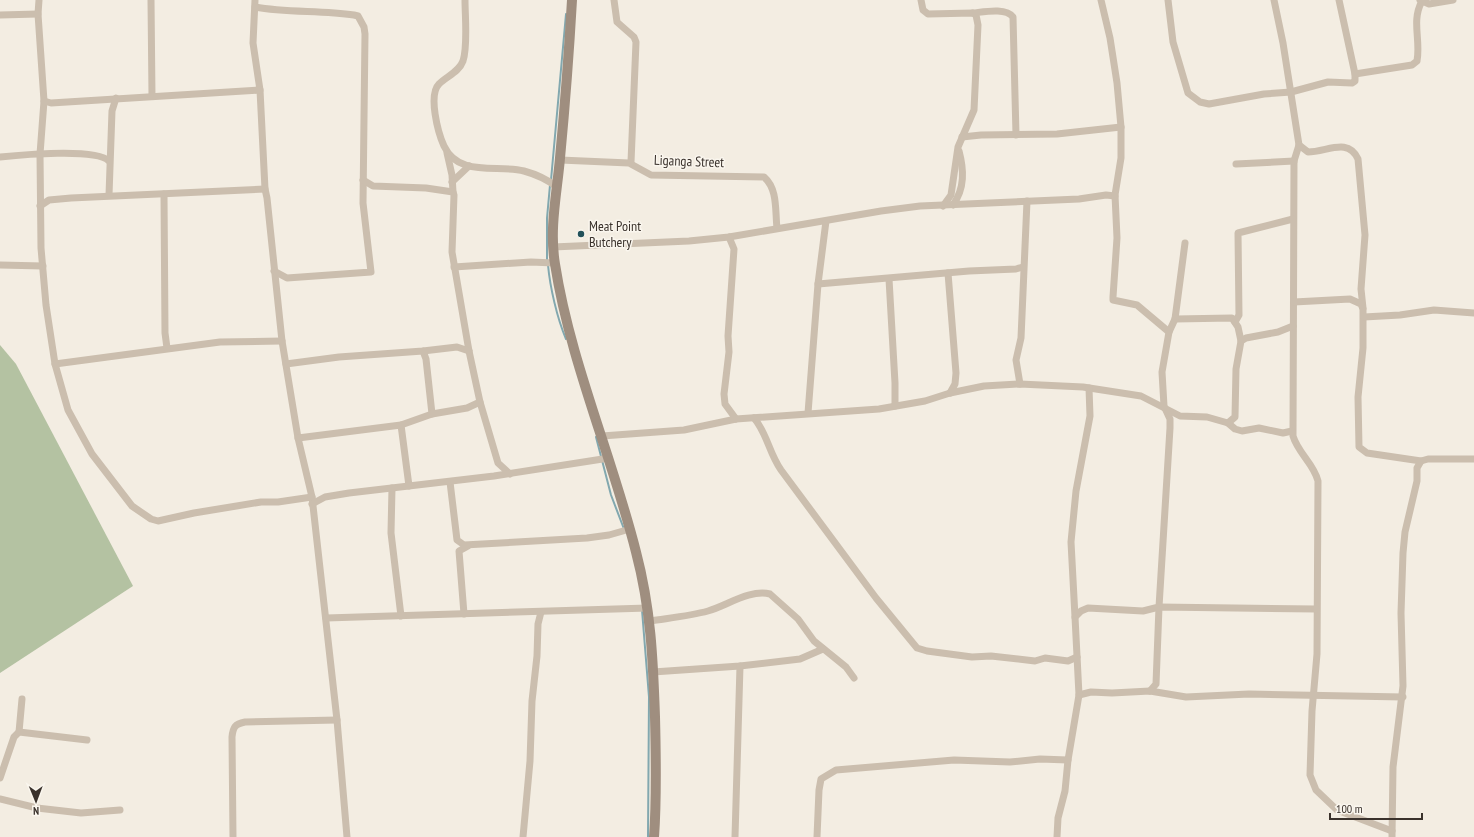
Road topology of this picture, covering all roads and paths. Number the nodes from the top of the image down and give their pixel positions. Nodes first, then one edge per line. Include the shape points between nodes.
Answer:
1 (39, 0) edge
2 (151, 0) edge
3 (465, 0) edge
4 (572, 0) edge
5 (614, 0) edge
6 (921, 0) edge
7 (1101, 0) edge
8 (1168, 0) edge
9 (1274, 0) edge
10 (1339, 0) edge
11 (1453, 0) edge
12 (1421, 1) edge
13 (255, 3) edge
14 (973, 12) junction
15 (38, 14) junction
16 (0, 15) edge
17 (1355, 77) junction
18 (260, 90) junction
19 (1291, 92) junction
20 (152, 96) junction
21 (116, 98) junction
22 (44, 101) junction
23 (1120, 127) junction
24 (1016, 135) junction
25 (962, 138) junction
26 (1299, 145) junction
27 (958, 147) junction
28 (447, 152) junction
29 (40, 154) junction
30 (0, 157) edge
31 (560, 160) junction
32 (1294, 160) junction
33 (109, 161) junction
34 (631, 162) dead end
35 (1236, 164) dead end
36 (469, 166) junction
37 (363, 180) junction
38 (452, 182) junction
39 (557, 187) junction
40 (265, 189) junction
41 (453, 192) junction
42 (164, 194) junction
43 (40, 195) junction
44 (109, 195) junction
45 (1116, 196) junction
46 (49, 200) junction
47 (1027, 201) junction
48 (953, 205) junction
49 (40, 206) junction
50 (943, 206) junction
51 (1293, 219) junction
52 (826, 221) junction
53 (777, 228) junction
54 (730, 237) junction
55 (1185, 243) dead end
56 (553, 247) junction
57 (554, 263) junction
58 (0, 265) edge
59 (43, 266) junction
60 (454, 267) junction
61 (1023, 267) junction
62 (274, 271) junction
63 (948, 273) junction
64 (889, 279) junction
65 (818, 284) junction
66 (1362, 289) junction
67 (1354, 300) junction
68 (1294, 302) junction
69 (1363, 309) junction
70 (1474, 313) edge
71 (1364, 317) junction
72 (1175, 319) junction
73 (1235, 322) junction
74 (1293, 326) junction
75 (1169, 332) junction
76 (282, 341) junction
77 (1241, 342) junction
78 (167, 348) junction
79 (423, 351) junction
80 (469, 351) junction
81 (55, 364) junction
82 (286, 364) junction
83 (1020, 384) junction
84 (1089, 388) junction
85 (950, 393) junction
86 (480, 402) junction
87 (895, 406) junction
88 (1164, 406) junction
89 (808, 413) junction
90 (432, 414) junction
91 (1180, 416) junction
92 (754, 418) junction
93 (736, 419) junction
94 (1228, 423) junction
95 (401, 426) junction
96 (1170, 428) junction
97 (1292, 431) junction
98 (602, 436) junction
99 (298, 438) junction
100 (609, 458) junction
101 (1474, 460) edge
102 (1421, 461) junction
103 (498, 463) junction
104 (510, 474) junction
105 (494, 476) junction
106 (450, 482) junction
107 (409, 486) junction
108 (392, 488) junction
109 (312, 501) junction
110 (630, 529) junction
111 (458, 542) junction
112 (470, 546) junction
113 (459, 551) junction
114 (1159, 607) junction
115 (648, 608) junction
116 (1316, 609) junction
117 (541, 612) junction
118 (464, 614) junction
119 (401, 616) junction
120 (1075, 616) junction
121 (326, 618) junction
122 (650, 621) junction
123 (823, 649) junction
124 (1077, 657) junction
125 (1068, 661) junction
126 (740, 666) junction
127 (1077, 670) junction
128 (653, 672) junction
129 (854, 678) dead end
130 (1150, 690) junction
131 (1314, 694) junction
132 (1079, 695) junction
133 (1403, 698) junction
134 (22, 699) dead end
135 (337, 720) junction
136 (19, 732) junction
137 (87, 740) dead end
138 (1068, 760) junction
139 (0, 778) edge
140 (0, 799) edge
141 (120, 810) dead end
142 (1392, 834) edge
143 (233, 837) edge
144 (347, 837) edge
145 (523, 837) edge
146 (654, 837) edge
147 (735, 837) edge
148 (817, 837) edge
149 (1057, 837) edge

1 - 15 street
2 - 20 street
3 - 28 street via 464,59 458,70 438,85 435,96 434,107 440,138
4 - 31 main road
5 - 34 street via 617,22 636,42
6 - 14 street via 923,10 928,14
7 - 23 street via 1117,83
8 - 19 street via 1173,42 1188,93 1200,102 1209,104
9 - 19 street
10 - 17 street
11 - 12 street via 1429,4
12 - 17 street via 1415,18 1417,61 1412,65
13 - 18 street via 253,43
13 - 37 street via 271,10 326,11 354,15 362,22 365,34
14 - 24 street via 1005,12 1013,17
14 - 25 street via 978,25 975,102
15 - 16 street
15 - 22 street
17 - 19 street via 1352,83 1328,82
18 - 20 street
18 - 40 street
19 - 26 street
20 - 21 street
21 - 22 street via 51,103
21 - 33 street via 112,111
22 - 29 street
23 - 24 street via 1057,134
23 - 45 street via 1121,158
24 - 25 street
25 - 27 street
26 - 32 street
26 - 66 street via 1308,152 1345,146 1354,151 1358,159 1365,234
27 - 48 street via 962,185
27 - 50 street via 951,195
28 - 36 street
28 - 38 street
29 - 30 street
29 - 33 street via 99,155
29 - 43 street
31 - 39 main road
31 - 53 street, Liganga Street via 627,163 651,175 764,177 773,192
32 - 35 street
32 - 51 street
33 - 44 street
36 - 38 street
36 - 39 street via 524,171
37 - 41 street via 373,186
37 - 62 street via 371,272 287,278
38 - 41 street
39 - 56 main road
40 - 42 street
40 - 62 street
41 - 60 street
42 - 44 street
42 - 78 street
43 - 46 street
43 - 49 street
44 - 46 street
45 - 47 street
45 - 75 street via 1113,300 1137,305
46 - 49 street
47 - 48 street
47 - 61 street
48 - 50 street
49 - 59 street
50 - 52 street via 881,211
51 - 68 street
51 - 73 street via 1238,233 1239,315
52 - 53 street
52 - 65 street
53 - 54 street
54 - 56 street
54 - 93 street via 734,249 729,357 724,394 725,404
55 - 72 street
56 - 57 main road
57 - 60 street
57 - 98 main road via 564,312
58 - 59 street
59 - 81 street
60 - 80 street
61 - 63 street
61 - 83 street via 1021,338 1016,360
62 - 76 street
63 - 64 street
63 - 85 street via 956,373 955,384
64 - 65 street
64 - 87 street
65 - 89 street
66 - 67 street
66 - 69 street
67 - 68 street
67 - 69 street via 1358,301
68 - 74 street
69 - 71 street
70 - 71 street via 1434,310
71 - 102 street via 1364,348 1358,397 1359,447 1367,453
72 - 73 street via 1226,317 1232,318
72 - 75 street
73 - 77 street
74 - 77 street via 1274,333 1246,338
74 - 97 street
75 - 88 street via 1162,366
76 - 78 street via 220,342
76 - 82 street
77 - 94 street via 1236,369 1235,417
78 - 81 street
79 - 80 street via 457,347
79 - 82 street
79 - 90 street
80 - 86 street
81 - 109 street via 68,410 92,454 132,506 151,519 158,521 194,512 261,502
82 - 99 street
83 - 84 street
83 - 85 street
84 - 88 street via 1141,396
84 - 120 street via 1090,416 1076,491 1071,542
85 - 87 street
86 - 90 street via 467,408
86 - 103 street
87 - 89 street
88 - 91 street
88 - 96 street via 1170,419
89 - 92 street
90 - 95 street
91 - 94 street via 1207,417
91 - 96 street
92 - 93 street
92 - 125 street via 760,425 781,470 876,598 917,648 927,652 972,657 991,656 1035,661 1050,658
93 - 98 street via 684,430
94 - 97 street via 1242,431 1259,428 1282,433
95 - 99 street
95 - 107 street
96 - 114 street
97 - 116 street via 1296,445 1313,467 1318,481
98 - 100 main road
99 - 109 street
100 - 104 street
100 - 110 main road
101 - 102 street
102 - 133 street via 1417,468 1417,481 1403,553
103 - 104 street
103 - 105 street
104 - 105 street
105 - 106 street
106 - 107 street
106 - 111 street
107 - 108 street
108 - 109 street
108 - 119 street via 391,534
109 - 121 street
110 - 112 street via 587,538
110 - 115 main road
111 - 112 street
111 - 113 street
112 - 113 street
113 - 118 street
114 - 116 street
114 - 120 street via 1143,611 1088,608
114 - 130 street via 1156,684
115 - 117 street
115 - 122 main road
116 - 131 street via 1317,654
117 - 118 street
117 - 145 street via 538,624
118 - 119 street
119 - 121 street
120 - 124 street
121 - 135 street
122 - 123 street via 708,611 754,594 765,593 770,594 798,619
122 - 128 main road
123 - 126 street via 800,659
123 - 129 street via 846,667
124 - 125 street
124 - 127 street
125 - 127 street
126 - 128 street
126 - 147 street
127 - 132 street
128 - 146 main road via 656,751
130 - 131 street via 1186,697
130 - 132 street via 1090,692
131 - 133 street
131 - 142 street via 1309,765 1316,790 1336,810
132 - 138 street
133 - 142 street via 1393,767
134 - 136 street
135 - 143 street via 245,722 233,727
135 - 144 street
136 - 137 street
136 - 139 street via 14,737
138 - 148 street via 954,760 836,770 821,779
138 - 149 street
140 - 141 street via 37,808 81,813

